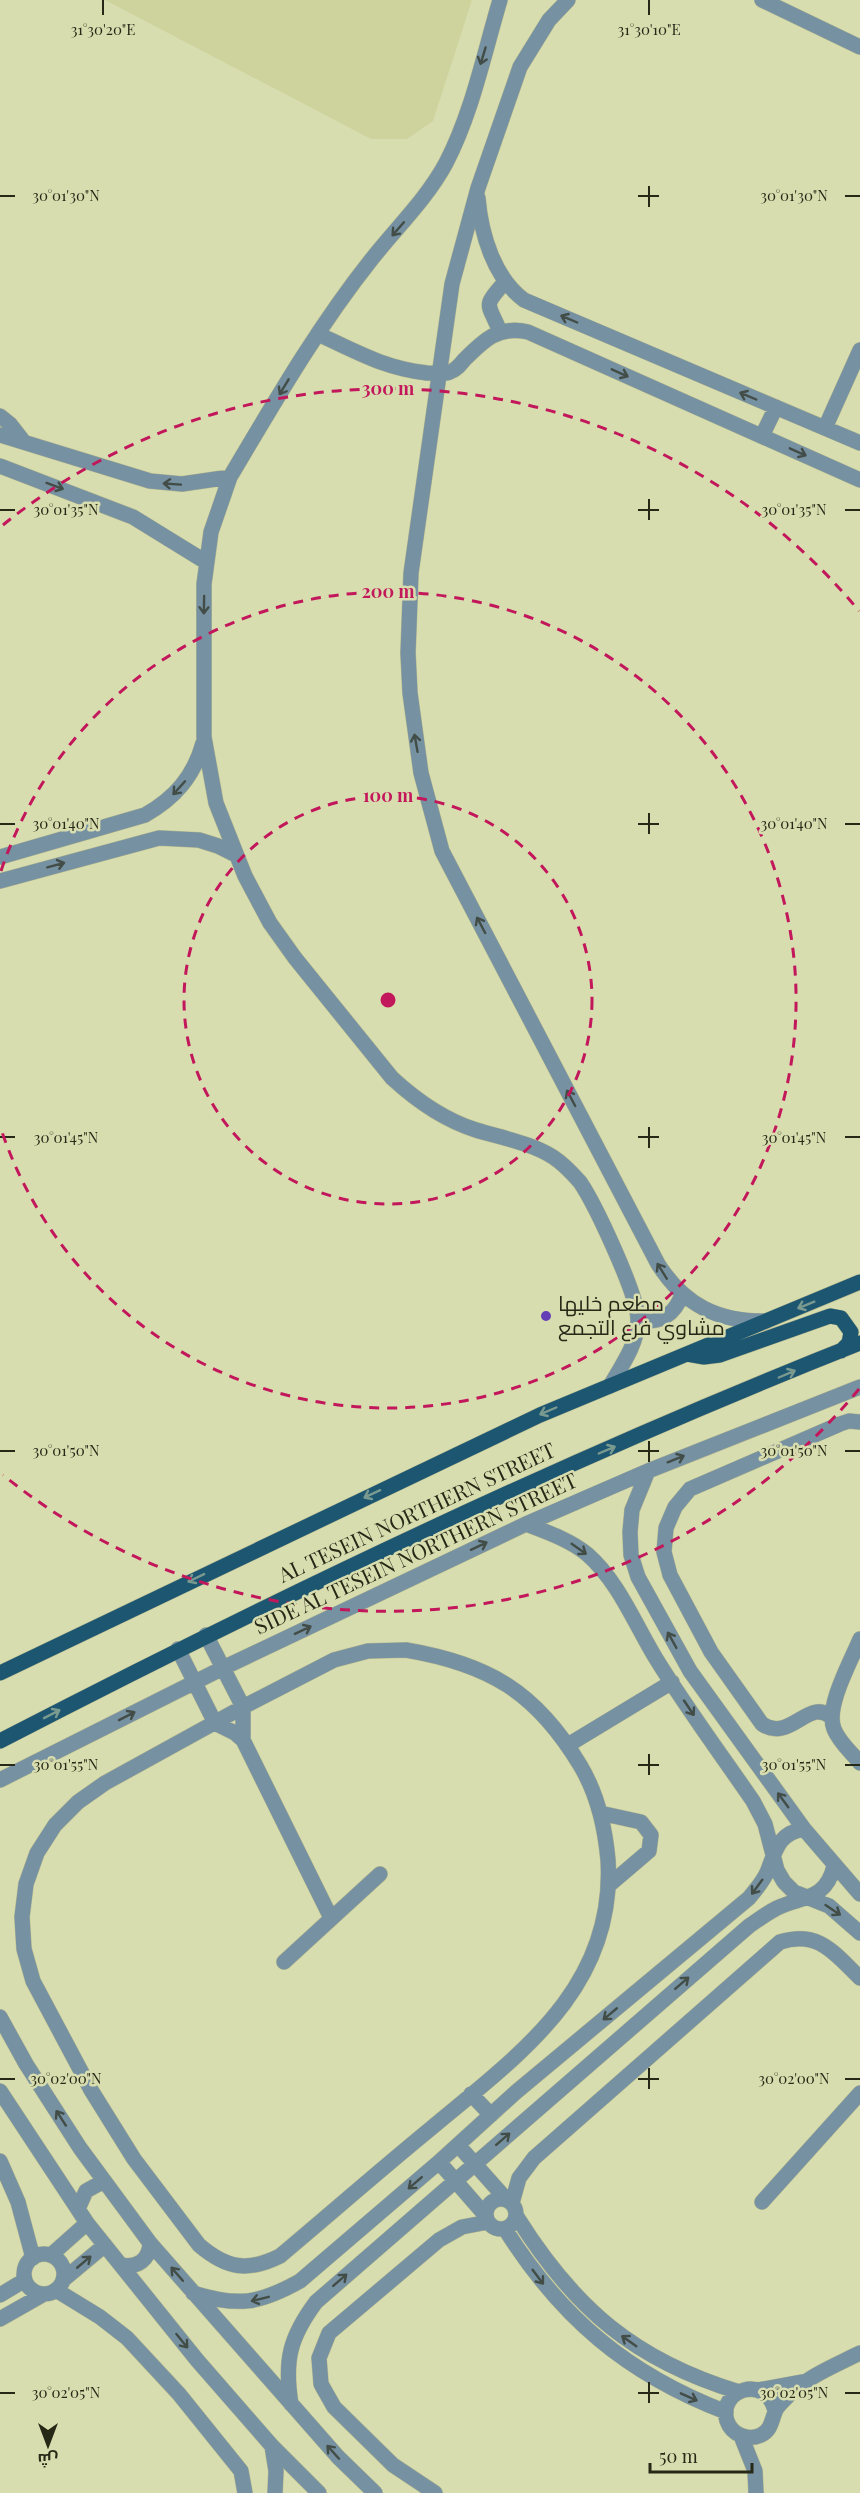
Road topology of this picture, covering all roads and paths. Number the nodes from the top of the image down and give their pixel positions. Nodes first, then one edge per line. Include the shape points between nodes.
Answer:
1 (500, 0) edge
2 (568, 0) edge
3 (762, 0) edge
4 (860, 46) edge
5 (478, 188) junction
6 (506, 282) junction
7 (500, 332) junction
8 (318, 334) junction
9 (860, 350) edge
10 (439, 374) junction
11 (776, 407) junction
12 (0, 417) edge
13 (825, 428) junction
14 (0, 435) edge
15 (762, 436) junction
16 (24, 442) junction
17 (860, 443) edge
18 (0, 466) edge
19 (230, 477) junction
20 (860, 480) edge
21 (206, 562) junction
22 (204, 737) junction
23 (236, 855) junction
24 (0, 857) edge
25 (0, 881) edge
26 (860, 1282) edge
27 (682, 1294) junction
28 (638, 1320) junction
29 (766, 1321) junction
30 (860, 1343) edge
31 (841, 1351) junction
32 (687, 1354) junction
33 (610, 1386) junction
34 (860, 1387) edge
35 (860, 1422) edge
36 (648, 1471) junction
37 (526, 1524) junction
38 (638, 1577) junction
39 (616, 1589) junction
40 (206, 1635) junction
41 (860, 1639) edge
42 (178, 1648) junction
43 (223, 1668) junction
44 (0, 1673) edge
45 (194, 1682) junction
46 (672, 1682) junction
47 (243, 1707) junction
48 (831, 1717) junction
49 (215, 1723) junction
50 (243, 1740) junction
51 (0, 1741) edge
52 (568, 1745) junction
53 (860, 1763) edge
54 (0, 1780) edge
55 (600, 1813) junction
56 (804, 1829) junction
57 (773, 1856) junction
58 (834, 1866) junction
59 (380, 1874) dead end
60 (608, 1886) junction
61 (860, 1894) edge
62 (806, 1898) junction
63 (331, 1918) junction
64 (860, 1933) edge
65 (284, 1962) dead end
66 (860, 1978) edge
67 (0, 2017) edge
68 (497, 2072) junction
69 (0, 2091) edge
70 (516, 2092) junction
71 (860, 2093) edge
72 (471, 2094) junction
73 (491, 2115) junction
74 (458, 2145) junction
75 (0, 2161) edge
76 (439, 2162) junction
77 (475, 2163) junction
78 (455, 2180) junction
79 (104, 2181) junction
80 (762, 2202) dead end
81 (512, 2206) junction
82 (78, 2210) junction
83 (487, 2219) junction
84 (87, 2223) junction
85 (505, 2229) junction
86 (150, 2243) junction
87 (105, 2245) junction
88 (51, 2255) junction
89 (33, 2258) junction
90 (121, 2265) junction
91 (25, 2280) junction
92 (54, 2288) junction
93 (193, 2293) junction
94 (0, 2295) edge
95 (0, 2319) edge
96 (860, 2353) edge
97 (808, 2380) junction
98 (759, 2390) junction
99 (739, 2392) junction
100 (291, 2404) junction
101 (775, 2411) junction
102 (726, 2412) junction
103 (768, 2430) junction
104 (741, 2436) junction
105 (272, 2446) junction
106 (755, 2471) junction
107 (245, 2493) edge
108 (275, 2493) edge
109 (319, 2493) edge
110 (375, 2493) edge
111 (435, 2493) edge
112 (756, 2493) edge

1 -> 8 street via 460,133 444,166 421,202 371,260
2 - 5 street via 549,20 520,67
3 - 4 street
5 - 6 street via 483,233
5 - 10 street via 452,284
6 - 7 street via 489,304
11 -> 6 street via 532,304
7 - 10 street via 480,344 456,369
7 -> 15 street via 528,332
8 - 10 street via 386,366
8 -> 19 street
9 - 13 street
27 -> 10 street via 670,1284 658,1264 475,915 442,851 430,812 410,693 408,613
11 - 13 street
11 - 15 street
12 - 16 street
13 - 17 street
14 - 16 street
15 -> 20 street
19 -> 16 street via 182,484 150,481
18 -> 21 street via 133,517
19 - 21 street via 214,519
21 -> 22 street
22 - 23 street via 216,803
22 -> 24 street via 190,775 163,804 126,822
25 -> 23 street via 159,838 199,840
23 - 28 street via 270,923 392,1078 441,1115 542,1151 572,1173 588,1195 633,1293
26 -> 29 main road, AL TESEIN NORTHERN STREET
27 - 28 street via 666,1317 657,1321
27 - 29 street via 721,1316
28 - 33 street via 633,1347
29 - 32 main road, AL TESEIN NORTHERN STREET
30 - 31 main road, AL TESEIN NORTHERN STREET
31 - 32 main road via 849,1343 849,1326 841,1318 830,1316 720,1355
40 -> 31 main road, AL TESEIN NORTHERN STREET via 561,1470
32 - 33 main road, AL TESEIN NORTHERN STREET
33 -> 44 main road, AL TESEIN NORTHERN STREET via 530,1419
36 -> 34 street, SIDE AL TESEIN NORTHERN STREET
35 - 48 street via 840,1424 690,1489 675,1507 666,1528 664,1552 670,1575 711,1652 762,1724 783,1730 814,1712
36 - 37 street, SIDE AL TESEIN NORTHERN STREET
36 - 38 street via 632,1510 632,1555
37 -> 39 street via 567,1541 586,1554
43 -> 37 street, SIDE AL TESEIN NORTHERN STREET
38 - 39 street
56 -> 38 street via 690,1671
39 - 46 street
40 - 42 main road, AL TESEIN NORTHERN STREET
40 - 43 street
41 - 48 street
42 - 45 street
51 -> 42 main road, AL TESEIN NORTHERN STREET
43 - 45 street, SIDE AL TESEIN NORTHERN STREET
43 - 47 street
45 - 49 street
54 -> 45 street, SIDE AL TESEIN NORTHERN STREET
46 - 52 street
46 -> 57 street via 753,1801 765,1824
47 - 49 street
47 - 50 street
47 - 52 street via 334,1660 368,1651 406,1650 445,1656 515,1689 544,1715
48 - 53 street via 838,1736
49 - 50 street
49 - 72 street via 78,1802 55,1826 38,1853 26,1884 23,1938 33,1981 91,2090 134,2159 213,2257 247,2267 264,2264 280,2256
50 - 63 street
52 - 55 street via 587,1778
55 - 60 street via 607,1849
55 - 60 street via 641,1822 651,1835 643,1857
56 - 57 street via 780,1840
56 - 58 street
57 - 62 street via 784,1882
57 -> 70 street via 749,1898
58 - 61 street
58 - 62 street via 822,1890
59 - 63 street
60 - 68 street via 601,1929 575,1988 538,2036
62 -> 64 street via 830,1906
77 -> 62 street via 749,1926 777,1908
63 - 65 street
66 - 81 street via 823,1943 809,1938 780,1942 534,2158 519,2178
79 -> 67 street via 26,2064
68 - 70 street
68 - 72 street
69 - 82 street
70 - 73 street
71 - 80 street
72 - 73 street
73 - 74 street
74 - 76 street
74 - 77 street
75 - 89 street via 18,2202
76 - 78 street
76 -> 93 street via 300,2281 275,2295 248,2302 220,2301
77 - 78 street
77 - 81 street
78 - 83 street
100 -> 78 street via 287,2377 290,2350 299,2324 316,2302
79 - 82 street via 86,2191
79 - 86 street
81 - 83 street via 501,2198 492,2202
81 - 85 street via 514,2223
99 -> 81 street via 657,2359 609,2326 548,2264
82 - 84 street
83 - 85 street via 495,2228
83 - 111 street via 439,2240 329,2333 319,2358 321,2384 334,2407 393,2465
84 - 87 street
84 - 88 street
85 -> 102 street via 546,2288 607,2347 670,2387
86 - 90 street via 142,2262
93 -> 86 street
87 - 90 street
92 -> 87 street
88 - 89 street
88 - 92 street via 60,2262 64,2274
89 - 91 street via 25,2267
90 -> 105 street
91 - 92 street via 32,2290
91 - 94 street
92 - 95 street
92 - 107 street via 128,2338 241,2471
93 - 100 street
96 - 97 street
97 - 98 street
97 - 101 street
98 - 99 street
98 - 101 street via 770,2398
99 - 102 street
110 -> 100 street
101 - 103 street
102 - 104 street via 730,2426
103 - 104 street via 755,2437
103 - 106 street
104 - 106 street
105 - 108 street
105 - 109 street
106 - 112 street

